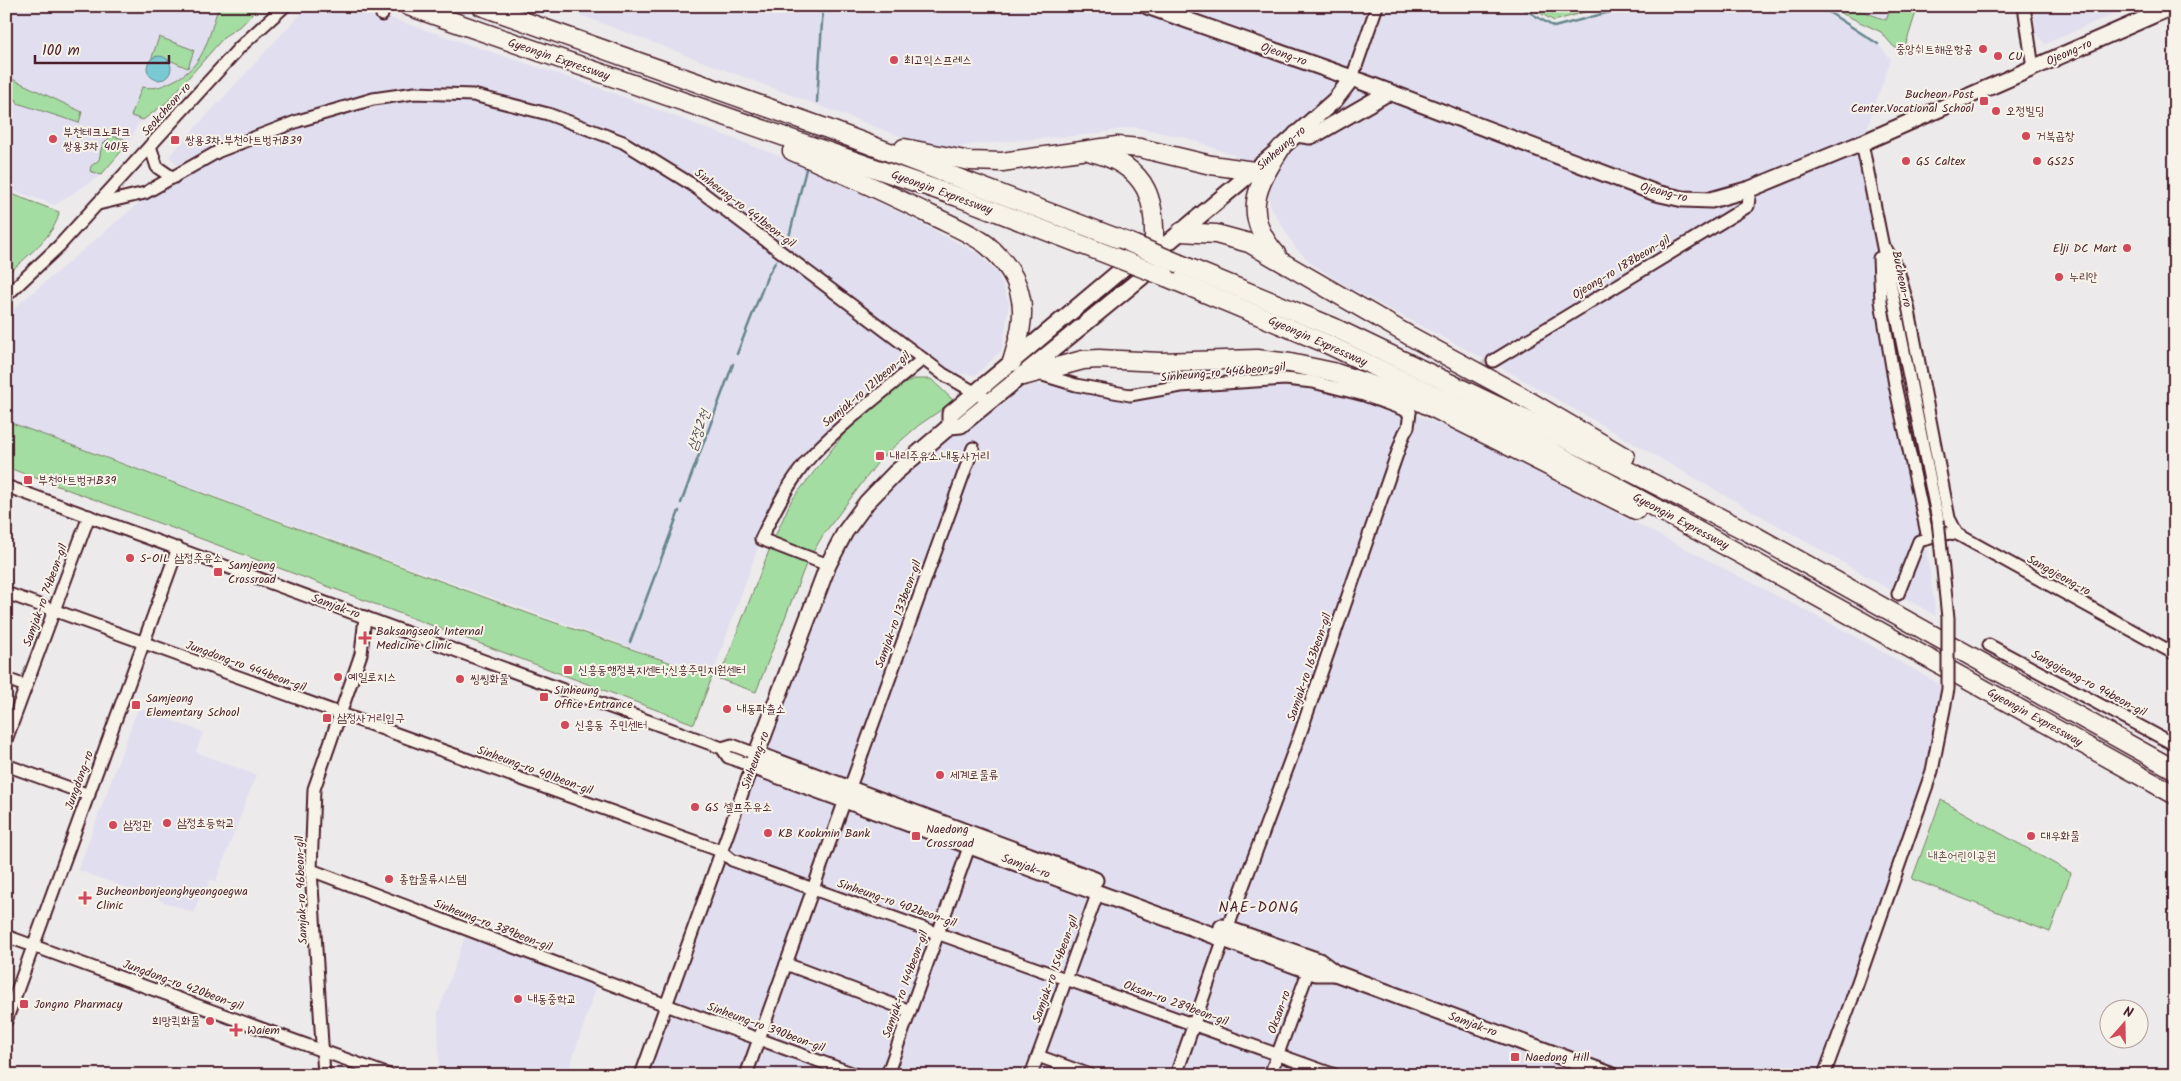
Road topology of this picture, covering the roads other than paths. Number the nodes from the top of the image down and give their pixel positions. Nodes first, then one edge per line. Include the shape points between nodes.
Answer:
1 (285, 6) edge
2 (408, 6) edge
3 (481, 6) edge
4 (1147, 6) edge
5 (1378, 6) edge
6 (2024, 6) edge
7 (2174, 6) edge
8 (2033, 68) junction
9 (1352, 78) junction
10 (1389, 92) junction
11 (692, 105) junction
12 (828, 129) junction
13 (1296, 134) junction
14 (1862, 143) junction
15 (150, 146) junction
16 (1281, 148) junction
17 (1083, 150) junction
18 (1254, 171) junction
19 (173, 178) junction
20 (1750, 189) junction
21 (98, 204) junction
22 (1181, 232) junction
23 (1880, 239) junction
24 (1150, 258) junction
25 (1282, 261) junction
26 (6, 296) edge
27 (923, 359) junction
28 (1493, 361) tunnel mouth
29 (1012, 362) junction
30 (1029, 375) junction
31 (974, 393) junction
32 (990, 401) junction
33 (1412, 411) joint
34 (950, 426) junction
35 (973, 448) dead end
36 (6, 486) edge
37 (89, 516) junction
38 (1750, 533) junction
39 (1957, 534) junction
40 (1924, 540) junction
41 (178, 548) junction
42 (1742, 555) junction
43 (828, 565) junction
44 (6, 592) edge
45 (1898, 594) dead end
46 (54, 610) junction
47 (365, 617) junction
48 (144, 643) junction
49 (1989, 645) dead end
50 (2175, 654) edge
51 (6, 679) edge
52 (26, 686) junction
53 (340, 714) junction
54 (6, 740) edge
55 (2175, 745) edge
56 (754, 760) junction
57 (6, 765) edge
58 (2175, 770) edge
59 (89, 795) junction
60 (847, 795) junction
61 (2175, 795) edge
62 (971, 841) junction
63 (721, 852) junction
64 (311, 870) junction
65 (813, 888) junction
66 (1098, 892) junction
67 (938, 933) junction
68 (1226, 933) junction
69 (6, 936) edge
70 (34, 946) junction
71 (786, 964) junction
72 (1310, 965) junction
73 (1066, 978) junction
74 (666, 1006) junction
75 (910, 1010) junction
76 (6, 1021) edge
77 (1195, 1024) junction
78 (759, 1039) junction
79 (323, 1050) junction
80 (1278, 1054) junction
81 (1038, 1056) junction
82 (324, 1075) edge
83 (389, 1075) edge
84 (641, 1075) edge
85 (746, 1075) edge
86 (857, 1075) edge
87 (887, 1075) edge
88 (1031, 1075) edge
89 (1090, 1075) edge
90 (1176, 1075) edge
91 (1270, 1075) edge
92 (1335, 1075) edge
93 (1611, 1075) edge
94 (1824, 1075) edge

1 - 15 street, Seokcheon-ro via 240,47
2 - 11 highway, Gyeongin Expressway
3 - 12 highway, Gyeongin Expressway
4 - 9 main road, Ojeong-ro
5 - 9 street, Sinheung-ro
6 - 8 street
7 - 8 main road, Ojeong-ro
8 - 14 main road, Ojeong-ro
9 - 10 main road, Ojeong-ro
9 - 13 main road, Sinheung-ro via 1335,100
10 - 13 main road via 1318,133 1310,136
10 - 20 main road, Ojeong-ro via 1656,193 1683,199 1711,200
11 - 29 highway via 886,192 986,244 1010,270 1021,296 1020,327
11 - 42 highway, Gyeongin Expressway, bridge via 958,197 1166,277 1325,343 1547,449
12 - 17 highway via 905,149 970,161 1036,159
12 - 38 highway, Gyeongin Expressway, bridge via 1130,243 1333,328 1451,382
13 - 16 main road, Sinheung-ro
14 - 20 main road, Ojeong-ro
14 - 23 street, Bucheon-ro
15 - 19 street via 156,167
15 - 21 street, Seokcheon-ro
16 - 18 main road, Sinheung-ro
16 - 25 highway via 1262,178 1256,200 1257,223 1262,235
17 - 18 highway via 1117,146 1140,148 1211,165
17 - 24 highway via 1105,155 1125,166 1145,187 1156,228
18 - 22 main road, Sinheung-ro
19 - 21 street, Sinheung-ro 441beon-gil via 145,193
19 - 27 street, Sinheung-ro 441beon-gil via 219,151 332,110 415,93 473,95 548,114 622,142 656,161
20 - 28 street, Ojeong-ro 188beon-gil via 1748,206
21 - 26 street, Seokcheon-ro via 60,246
22 - 24 main road, Sinheung-ro
22 - 25 highway via 1234,238
23 - 39 street via 1898,270 1908,306 1949,518
23 - 40 street via 1881,301
23 - 94 street, Bucheon-ro, bridge via 1938,520 1948,618 1948,689 1932,771
24 - 29 main road, Sinheung-ro via 1127,265
24 - 30 main road, Sinheung-ro via 1142,277
25 - 38 highway via 1586,434
27 - 31 street, Sinheung-ro 441beon-gil
27 - 43 street, Samjak-ro 121beon-gil via 859,410 812,456 784,492 761,539
29 - 31 main road, Sinheung-ro
30 - 32 main road, Sinheung-ro
30 - 33 street, Sinheung-ro 446beon-gil via 1130,395 1181,386 1285,379 1364,395
30 - 42 highway via 1083,360 1099,359 1160,362 1257,359 1333,372 1419,401 1628,507
31 - 32 street, Sinheung-ro 441beon-gil
31 - 34 main road, Sinheung-ro via 950,414
32 - 34 main road, Sinheung-ro via 961,426
33 - 68 street, Samjak-ro 163beon-gil via 1299,737
34 - 43 main road, Sinheung-ro via 894,473 867,502 845,532
35 - 60 street, Samjak-ro 133beon-gil
36 - 37 street, Samjak-ro
37 - 41 street, Samjak-ro
37 - 46 street, Samjak-ro 74beon-gil
38 - 58 highway, Gyeongin Expressway
39 - 40 street
39 - 50 street, Sangojeong-ro
40 - 45 street
41 - 47 street, Samjak-ro
41 - 48 street, Jungdong-ro
42 - 61 highway, Gyeongin Expressway
43 - 56 main road, Sinheung-ro
44 - 46 street, Jungdong-ro 444beon-gil
46 - 48 street, Jungdong-ro 444beon-gil
46 - 52 street, Samjak-ro 74beon-gil
47 - 53 street, Samjak-ro 96beon-gil via 361,654
47 - 56 street, Samjak-ro via 722,748 732,745
48 - 53 street, Jungdong-ro 444beon-gil
48 - 59 street, Jungdong-ro
49 - 55 street, Sangojeong-ro 94beon-gil
51 - 52 street
52 - 54 street, Samjak-ro 74beon-gil
53 - 63 street, Sinheung-ro 401beon-gil
53 - 64 street, Samjak-ro 96beon-gil via 314,789
56 - 60 main road, Samjak-ro
56 - 63 street, Sinheung-ro
57 - 59 street
59 - 70 street, Jungdong-ro
60 - 62 main road, Samjak-ro
60 - 65 street, Samjak-ro 133beon-gil
62 - 66 main road, Samjak-ro
62 - 67 street, Samjak-ro 144beon-gil
62 - 68 main road, Samjak-ro
63 - 65 street, Sinheung-ro 402beon-gil via 732,860
63 - 74 street, Sinheung-ro
64 - 74 street, Sinheung-ro 389beon-gil
64 - 79 street, Samjak-ro 96beon-gil
65 - 67 street, Sinheung-ro 402beon-gil
65 - 71 street, Samjak-ro 133beon-gil
66 - 68 main road, Samjak-ro
66 - 73 street, Samjak-ro 154beon-gil
67 - 73 street, Sinheung-ro 402beon-gil
67 - 75 street, Samjak-ro 144beon-gil
68 - 72 main road, Samjak-ro
68 - 77 street, Samjak-ro 163beon-gil
69 - 70 street, Jungdong-ro 420beon-gil
70 - 76 street, Jungdong-ro
70 - 79 street, Jungdong-ro 420beon-gil
71 - 75 street
71 - 78 street, Samjak-ro 133beon-gil
72 - 80 street, Oksan-ro
72 - 93 main road, Samjak-ro
73 - 77 street, Oksan-ro 289beon-gil
73 - 81 street, Samjak-ro 154beon-gil
74 - 78 street, Sinheung-ro 390beon-gil
74 - 84 street, Sinheung-ro
75 - 87 street, Samjak-ro 144beon-gil
77 - 80 street, Oksan-ro 289beon-gil
77 - 90 street, Samjak-ro 163beon-gil
78 - 85 street, Samjak-ro 133beon-gil
78 - 86 street, Sinheung-ro 390beon-gil
79 - 82 street, Samjak-ro 96beon-gil
79 - 83 street, Jungdong-ro 420beon-gil
80 - 91 street, Oksan-ro
80 - 92 street, Oksan-ro 289beon-gil
81 - 88 street, Samjak-ro 154beon-gil
81 - 89 street

